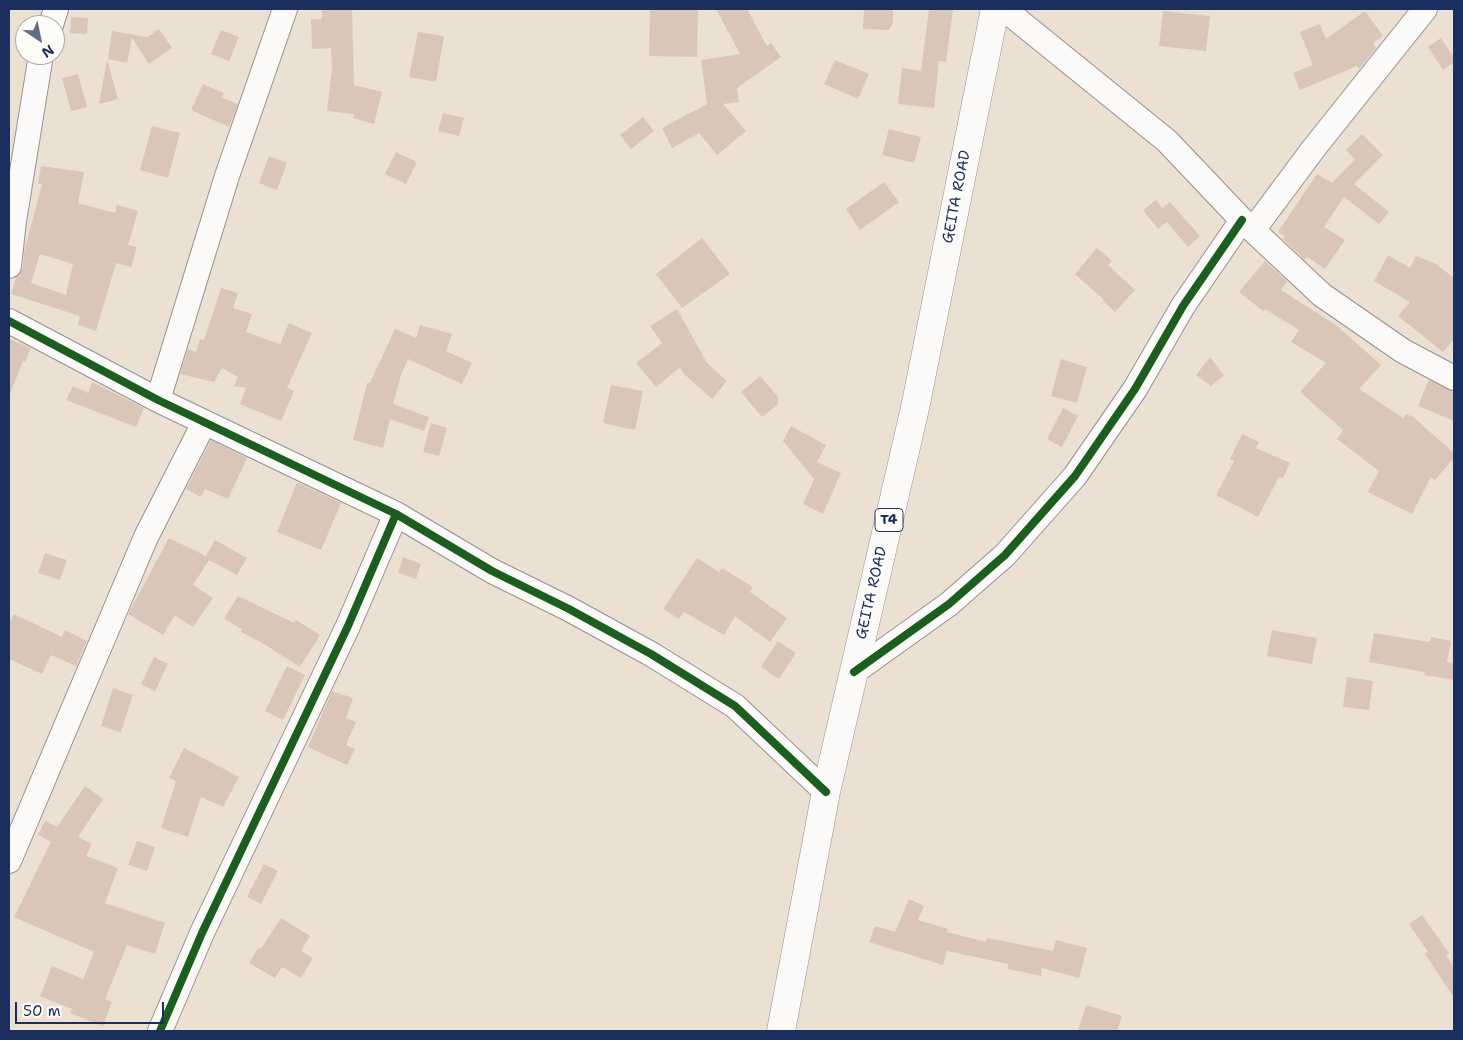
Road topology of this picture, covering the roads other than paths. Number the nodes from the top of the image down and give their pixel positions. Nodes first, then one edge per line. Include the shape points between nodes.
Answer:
1 (285, 9) edge
2 (995, 9) edge
3 (1004, 9) edge
4 (1425, 9) edge
5 (39, 65) edge
6 (1248, 225) junction
7 (9, 266) edge
8 (9, 321) edge
9 (1454, 378) edge
10 (158, 400) junction
11 (204, 423) junction
12 (396, 514) junction
13 (854, 672) junction
14 (826, 792) junction
15 (9, 861) edge
16 (160, 1031) edge
17 (781, 1031) edge

1 - 10 street via 227,176
2 - 13 highway, GEITA ROAD / T4 via 915,408
3 - 6 street via 1167,141
4 - 6 street
5 - 7 street
6 - 9 street via 1322,296 1404,351
6 - 13 street via 1183,306 1135,389 1074,476 1005,555 949,604
8 - 10 street
10 - 11 street
11 - 12 street
11 - 15 street via 146,537
12 - 14 street via 492,571 651,654 735,706
12 - 16 street via 348,626 202,933
13 - 14 highway, GEITA ROAD / T4
14 - 17 highway, GEITA ROAD / T4

